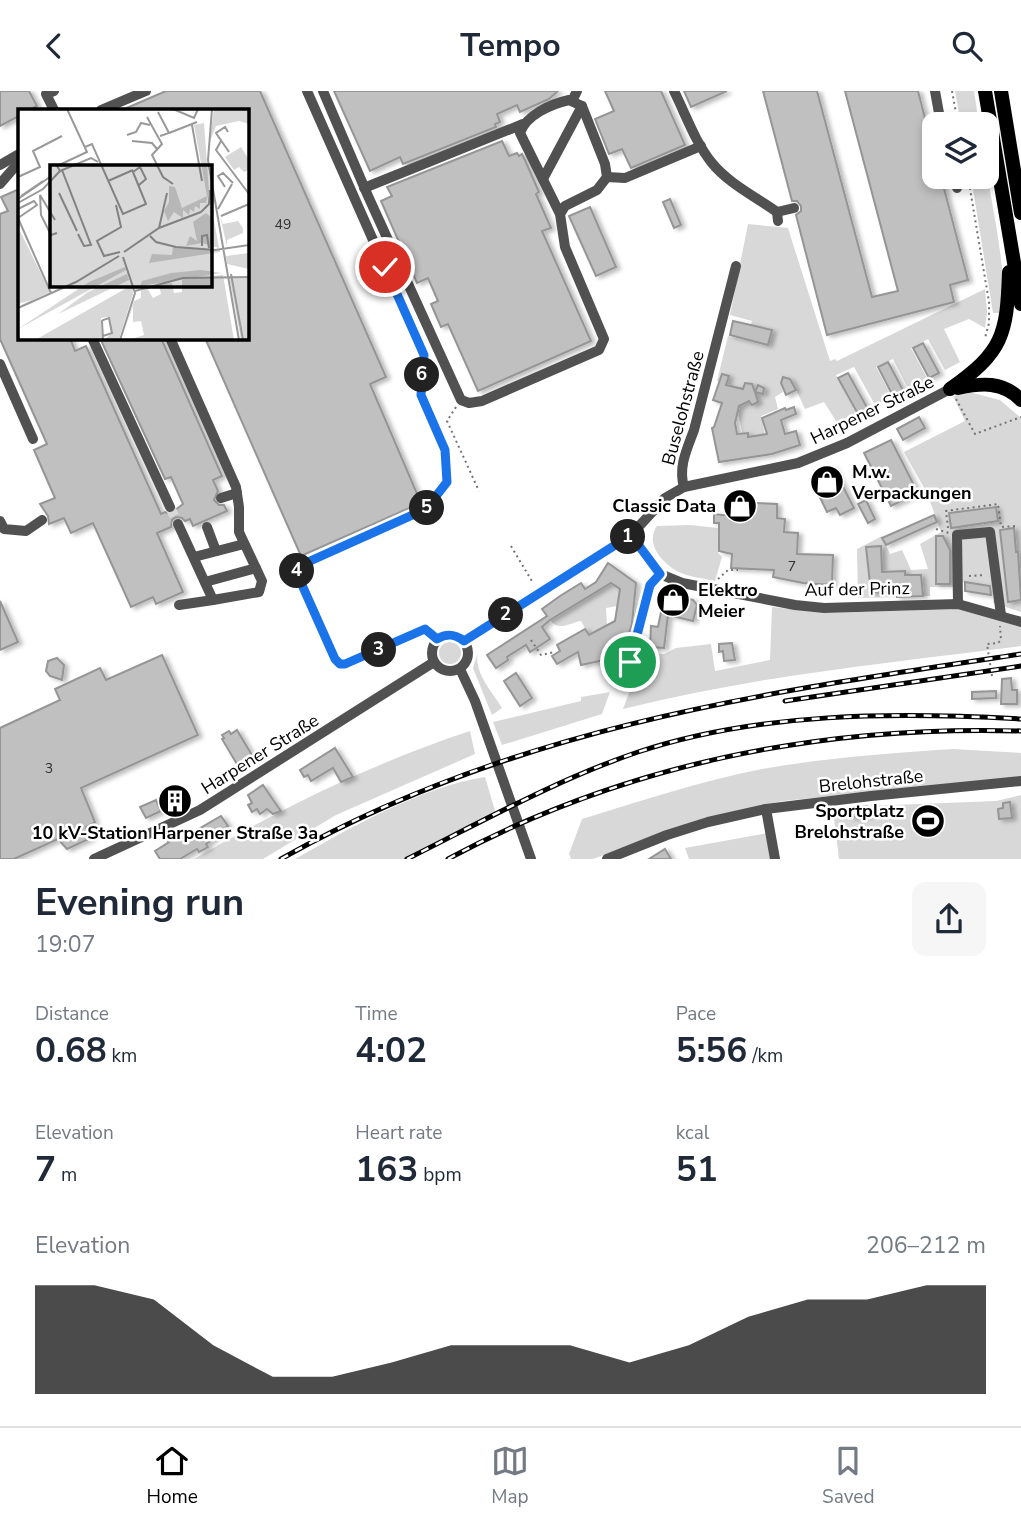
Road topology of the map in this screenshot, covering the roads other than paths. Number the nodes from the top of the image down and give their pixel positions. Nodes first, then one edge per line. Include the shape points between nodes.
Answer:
1 (54, 91) edge
2 (146, 91) edge
3 (307, 91) edge
4 (323, 91) edge
5 (674, 91) edge
6 (935, 91) edge
7 (985, 91) edge
8 (1001, 91) edge
9 (574, 96) edge
10 (582, 106) junction
11 (53, 109) edge
12 (103, 109) edge
13 (939, 112) edge
14 (523, 124) junction
15 (1009, 144) junction
16 (701, 146) junction
17 (18, 155) edge
18 (18, 163) edge
19 (0, 165) edge
20 (607, 177) junction
21 (1021, 178) edge
22 (543, 179) junction
23 (0, 184) edge
24 (364, 188) junction
25 (794, 208) dead end
26 (1021, 213) edge
27 (560, 214) junction
28 (1010, 235) junction
29 (736, 266) dead end
30 (1021, 304) edge
31 (92, 339) edge
32 (170, 339) edge
33 (0, 364) edge
34 (950, 389) junction
35 (1021, 400) edge
36 (33, 439) dead end
37 (684, 487) junction
38 (237, 493) junction
39 (221, 498) dead end
40 (170, 507) tunnel mouth
41 (42, 520) dead end
42 (0, 521) edge
43 (178, 524) tunnel mouth
44 (207, 527) dead end
45 (631, 535) junction
46 (244, 544) junction
47 (216, 551) junction
48 (194, 557) junction
49 (256, 568) junction
50 (660, 574) junction
51 (205, 582) junction
52 (214, 600) junction
53 (957, 604) junction
54 (178, 605) dead end
55 (1001, 615) junction
56 (1021, 622) edge
57 (437, 639) junction
58 (464, 641) junction
59 (433, 662) junction
60 (634, 666) dead end
61 (460, 669) junction
62 (1021, 781) edge
63 (766, 809) junction
64 (530, 858) edge
65 (94, 859) edge
66 (607, 859) edge
67 (775, 859) edge

1 - 11 street via 46,95
2 - 12 street
3 - 57 street via 424,355 421,395 445,450 447,482 426,509 304,563 298,576 340,664 425,629
4 - 24 street
5 - 16 street
6 - 13 street
7 - 28 highway
8 - 15 highway
9 - 10 street
9 - 14 street
10 - 20 street
10 - 22 street
14 - 22 street via 520,134
14 - 24 street
15 - 21 highway
15 - 26 highway
16 - 20 street via 625,178
16 - 25 street via 713,165 777,216
17 - 19 street
18 - 23 street
20 - 27 street via 597,190 565,206
22 - 27 street
24 - 27 street via 461,400 469,403 599,350 604,339 565,247
28 - 30 highway
28 - 34 highway via 1008,310 1002,334 986,361
29 - 37 street, Buselohstraße via 684,455
31 - 40 street
32 - 38 street
33 - 36 street
34 - 35 highway via 991,384 1008,389
34 - 37 street, Harpener Straße via 798,463
37 - 45 street, Buselohstraße via 665,498
38 - 39 street
38 - 46 street
41 - 42 street via 26,531 5,529
43 - 48 street
44 - 47 street
45 - 50 street
45 - 58 street
46 - 47 street
46 - 49 street
47 - 48 street
48 - 51 street
49 - 51 street
49 - 52 street via 262,581 259,592
50 - 53 street, Auf der Prinz via 771,602 824,608
50 - 60 street via 650,585 644,605 630,662
51 - 52 street
52 - 54 street
53 - 55 street, Auf der Prinz
53 - 55 street via 953,534 990,531
55 - 56 street, Auf der Prinz
57 - 58 street via 454,635
57 - 59 street
58 - 61 street via 468,656
59 - 61 street via 448,672
59 - 65 street, Harpener Straße via 200,810
61 - 64 street
62 - 63 street, Brelohstraße
63 - 66 street, Brelohstraße via 677,831
63 - 67 street

